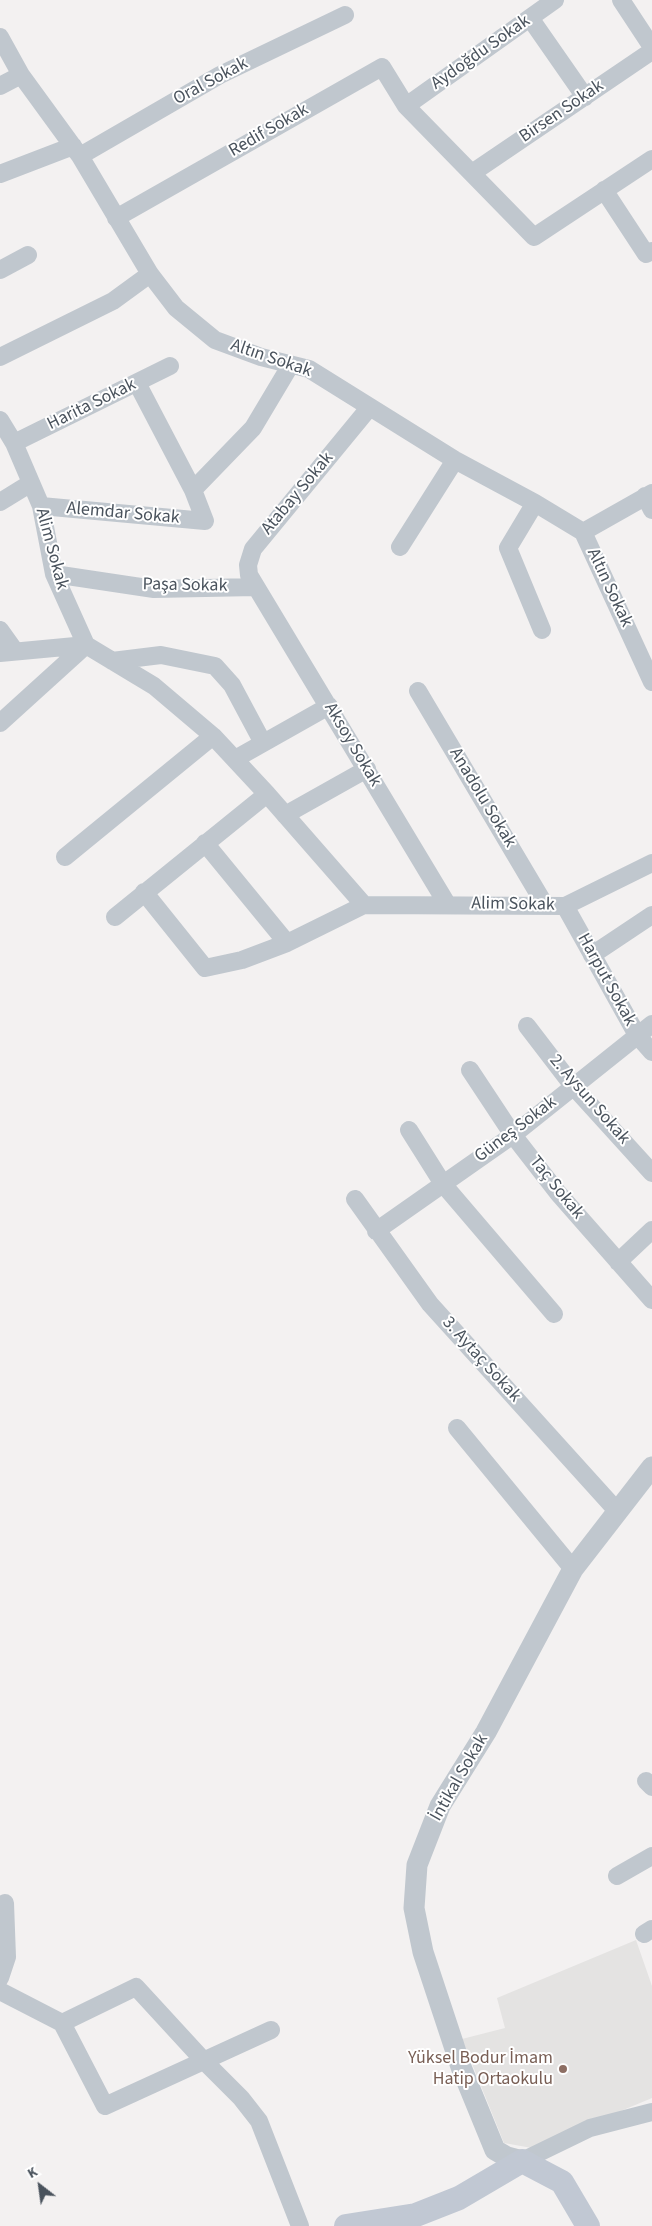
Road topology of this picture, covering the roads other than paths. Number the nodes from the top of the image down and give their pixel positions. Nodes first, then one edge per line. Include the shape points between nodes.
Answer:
1 (555, 0) edge
2 (621, 0) edge
3 (345, 15) dead end
4 (530, 18) junction
5 (0, 37) edge
6 (652, 47) edge
7 (652, 51) edge
8 (21, 75) junction
9 (0, 86) edge
10 (585, 97) junction
11 (406, 106) junction
12 (76, 151) junction
13 (652, 159) edge
14 (472, 173) junction
15 (0, 174) edge
16 (604, 190) junction
17 (116, 218) junction
18 (652, 251) edge
19 (28, 255) dead end
20 (0, 270) edge
21 (150, 274) junction
22 (0, 357) edge
23 (170, 366) dead end
24 (290, 366) junction
25 (137, 383) junction
26 (370, 408) junction
27 (0, 420) edge
28 (14, 443) junction
29 (455, 460) junction
30 (31, 484) junction
31 (193, 490) junction
32 (650, 500) edge
33 (0, 502) edge
34 (535, 503) junction
35 (41, 506) junction
36 (583, 532) junction
37 (400, 547) dead end
38 (54, 574) junction
39 (256, 587) junction
40 (0, 630) edge
41 (542, 630) dead end
42 (86, 645) junction
43 (7, 652) edge
44 (112, 661) junction
45 (652, 682) edge
46 (418, 692) dead end
47 (329, 706) junction
48 (0, 723) edge
49 (213, 736) junction
50 (263, 743) junction
51 (235, 759) junction
52 (367, 769) junction
53 (267, 794) junction
54 (285, 815) junction
55 (205, 843) junction
56 (65, 857) dead end
57 (652, 863) edge
58 (144, 892) junction
59 (447, 904) junction
60 (364, 905) junction
61 (545, 905) junction
62 (565, 906) junction
63 (652, 915) edge
64 (115, 917) dead end
65 (287, 943) junction
66 (592, 955) junction
67 (652, 1024) edge
68 (527, 1026) dead end
69 (637, 1036) junction
70 (652, 1052) edge
71 (470, 1070) dead end
72 (574, 1086) junction
73 (408, 1130) dead end
74 (513, 1135) junction
75 (652, 1173) edge
76 (443, 1184) junction
77 (355, 1199) dead end
78 (376, 1230) junction
79 (652, 1230) edge
80 (618, 1262) junction
81 (652, 1300) edge
82 (554, 1314) dead end
83 (457, 1428) dead end
84 (652, 1467) edge
85 (618, 1512) junction
86 (573, 1569) junction
87 (652, 1856) edge
88 (617, 1876) dead end
89 (5, 1903) dead end
90 (0, 1978) edge
91 (0, 1991) edge
92 (62, 2023) junction
93 (271, 2030) dead end
94 (204, 2061) junction
95 (652, 2112) edge
96 (522, 2161) junction
97 (420, 2220) edge
98 (300, 2226) edge
99 (346, 2226) edge
100 (588, 2226) edge

1 - 4 street, Aydoğdu Sokak
2 - 6 street
3 - 12 street, Oral Sokak
4 - 10 street
4 - 11 street, Aydoğdu Sokak
5 - 8 street, Altın Sokak
7 - 10 street, Birsen Sokak
8 - 9 street
8 - 12 street, Altın Sokak
10 - 14 street, Birsen Sokak
11 - 14 street
11 - 17 street, Redif Sokak via 382,67
12 - 15 street, Oral Sokak
12 - 17 street, Altın Sokak
13 - 16 street
14 - 16 street via 534,237
16 - 18 street via 646,254
17 - 21 street, Altın Sokak
19 - 20 street
21 - 22 street via 113,301
21 - 24 street, Altın Sokak via 176,308 215,340
23 - 25 street, Harita Sokak
24 - 26 street, Altın Sokak via 309,369
24 - 31 street via 253,428
25 - 28 street, Harita Sokak
25 - 31 street
26 - 29 street, Altın Sokak
26 - 39 street, Atabay Sokak via 253,549 248,565
27 - 28 street, Alim Sokak
28 - 30 street, Alim Sokak
29 - 34 street, Altın Sokak
29 - 37 street
30 - 33 street
30 - 35 street, Alim Sokak
31 - 35 street, Alemdar Sokak via 205,521
32 - 36 street
34 - 36 street, Altın Sokak
34 - 41 street via 508,548
35 - 38 street, Alim Sokak
36 - 45 street, Altın Sokak
38 - 39 street, Paşa Sokak via 154,589
38 - 42 street, Alim Sokak
39 - 47 street, Aksoy Sokak
40 - 43 street
42 - 43 street
42 - 44 street
42 - 48 street
44 - 49 street via 154,686
44 - 50 street via 161,655 215,666 232,685
46 - 61 street, Anadolu Sokak
47 - 50 street
47 - 52 street, Aksoy Sokak
49 - 51 street
49 - 56 street
50 - 51 street
51 - 53 street
52 - 54 street
52 - 59 street, Aksoy Sokak
53 - 54 street
53 - 55 street
54 - 60 street
55 - 58 street
55 - 65 street
57 - 62 street, Alim Sokak
58 - 64 street
58 - 65 street, Alim Sokak via 204,968 242,960
59 - 60 street, Alim Sokak
59 - 61 street, Alim Sokak
60 - 65 street, Alim Sokak
61 - 62 street, Alim Sokak
62 - 66 street, Harput Sokak
63 - 66 street
66 - 69 street, Harput Sokak
67 - 69 street, Güneş Sokak
68 - 72 street, 2. Aysun Sokak
69 - 70 street, Harput Sokak
69 - 72 street, Güneş Sokak
71 - 74 street, Taç Sokak
72 - 74 street, Güneş Sokak
72 - 75 street, 2. Aysun Sokak
73 - 76 street
74 - 76 street, Güneş Sokak
74 - 80 street, Taç Sokak
76 - 78 street, Güneş Sokak
76 - 82 street
77 - 78 street, 3. Aytaç Sokak
78 - 85 street, 3. Aytaç Sokak via 430,1304
79 - 80 street
80 - 81 street, Taç Sokak
83 - 86 street
84 - 85 street, İntikal Sokak
85 - 86 street, İntikal Sokak
86 - 96 street, İntikal Sokak via 486,1732 440,1806 417,1865 414,1908 442,2015 496,2150 506,2158
87 - 88 street
89 - 90 street via 7,1957
91 - 92 street
92 - 94 street via 136,1987
92 - 94 street via 105,2106
93 - 94 street
94 - 98 street via 259,2121
95 - 96 street via 590,2128
96 - 97 main road
96 - 100 main road via 562,2182
97 - 99 main road

